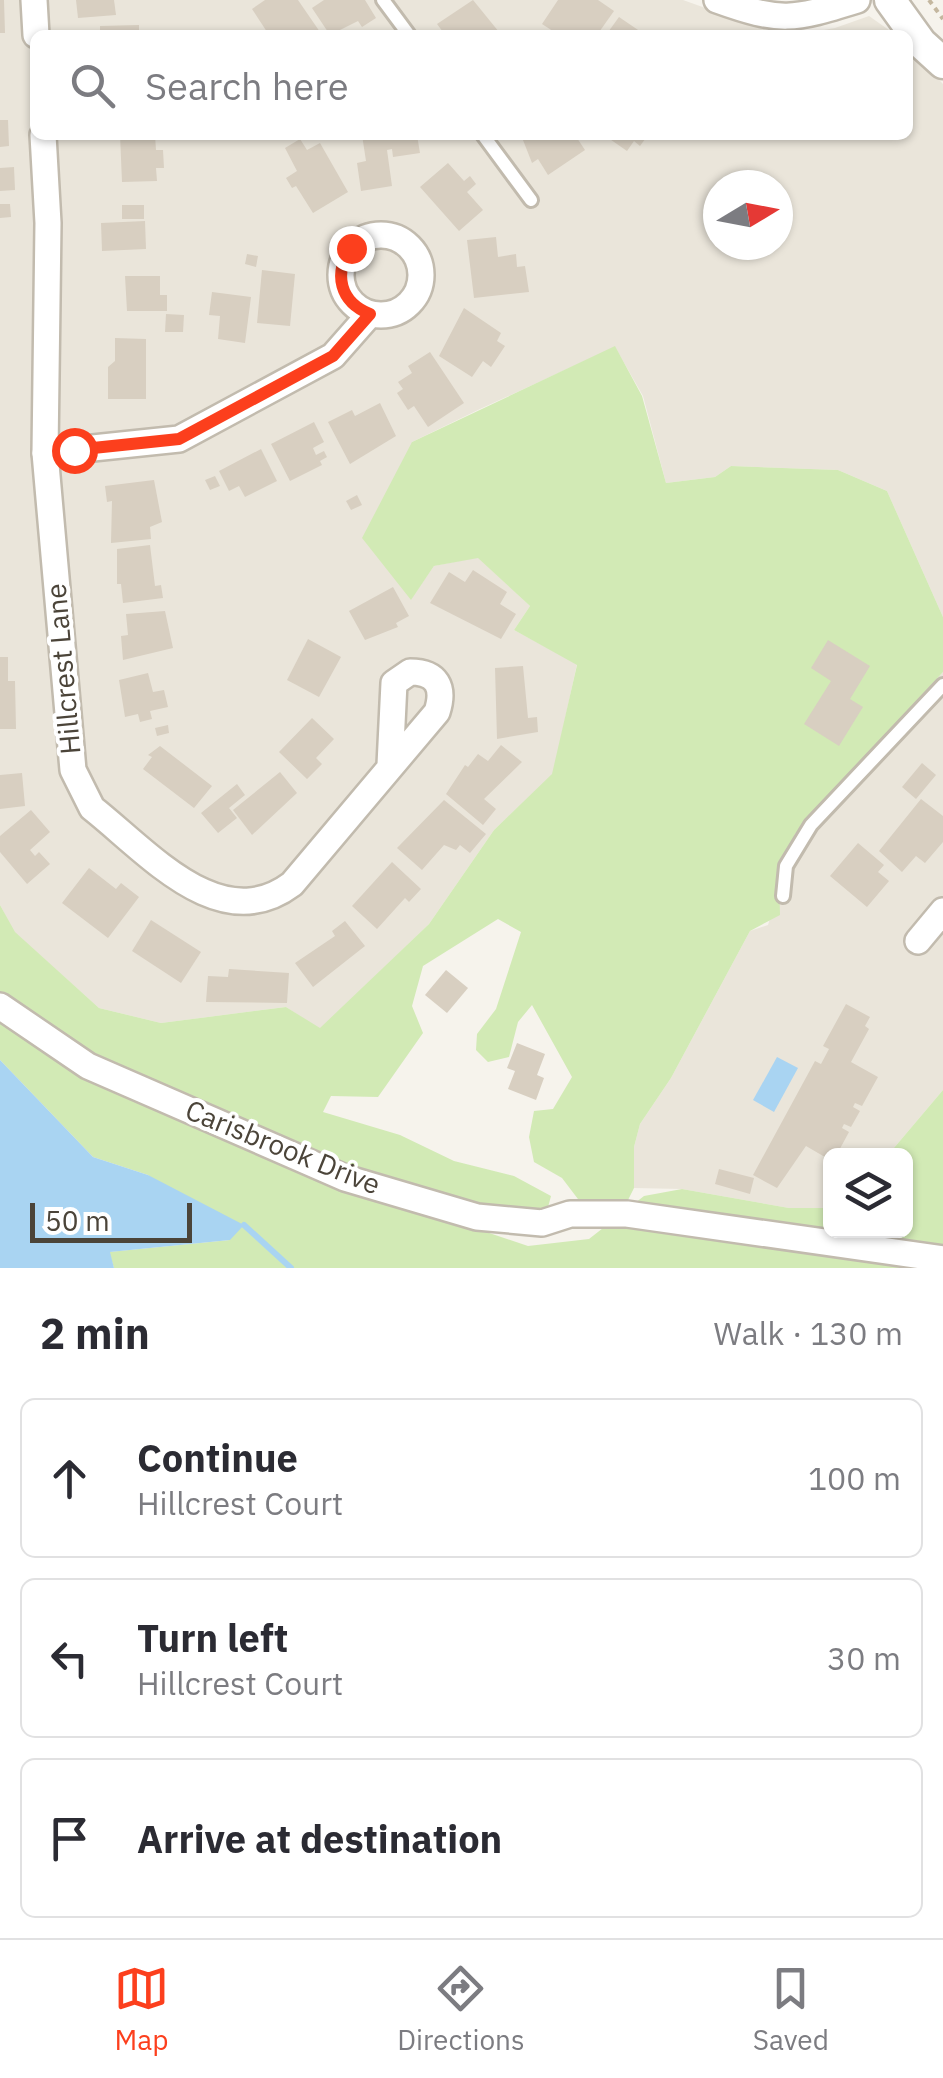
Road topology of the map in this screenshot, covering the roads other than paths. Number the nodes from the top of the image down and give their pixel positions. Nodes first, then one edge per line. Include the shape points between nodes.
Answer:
1 (34, 0) edge
2 (383, 0) edge
3 (717, 0) edge
4 (857, 0) edge
5 (890, 0) edge
6 (36, 30) edge
7 (405, 30) edge
8 (912, 30) edge
9 (913, 32) edge
10 (943, 63) edge
11 (43, 140) edge
12 (487, 140) edge
13 (531, 200) dead end
14 (370, 314) dead end
15 (45, 453) junction
16 (943, 685) edge
17 (390, 766) dead end
18 (783, 896) dead end
19 (943, 911) edge
20 (918, 940) dead end
21 (0, 1006) edge
22 (943, 1259) edge

1 - 6 street
2 - 7 lane
3 - 4 street via 788,20
5 - 8 street
9 - 10 street
11 - 15 street, Hillcrest Lane
12 - 13 lane
14 - 15 street via 333,356 179,439
15 - 17 street, Hillcrest Lane via 72,770 92,808 204,896 253,904 292,884
16 - 18 lane via 811,825 786,866
19 - 20 street
21 - 22 street, Carisbrook Drive via 88,1066 345,1178 477,1217 542,1223 570,1214 627,1214

